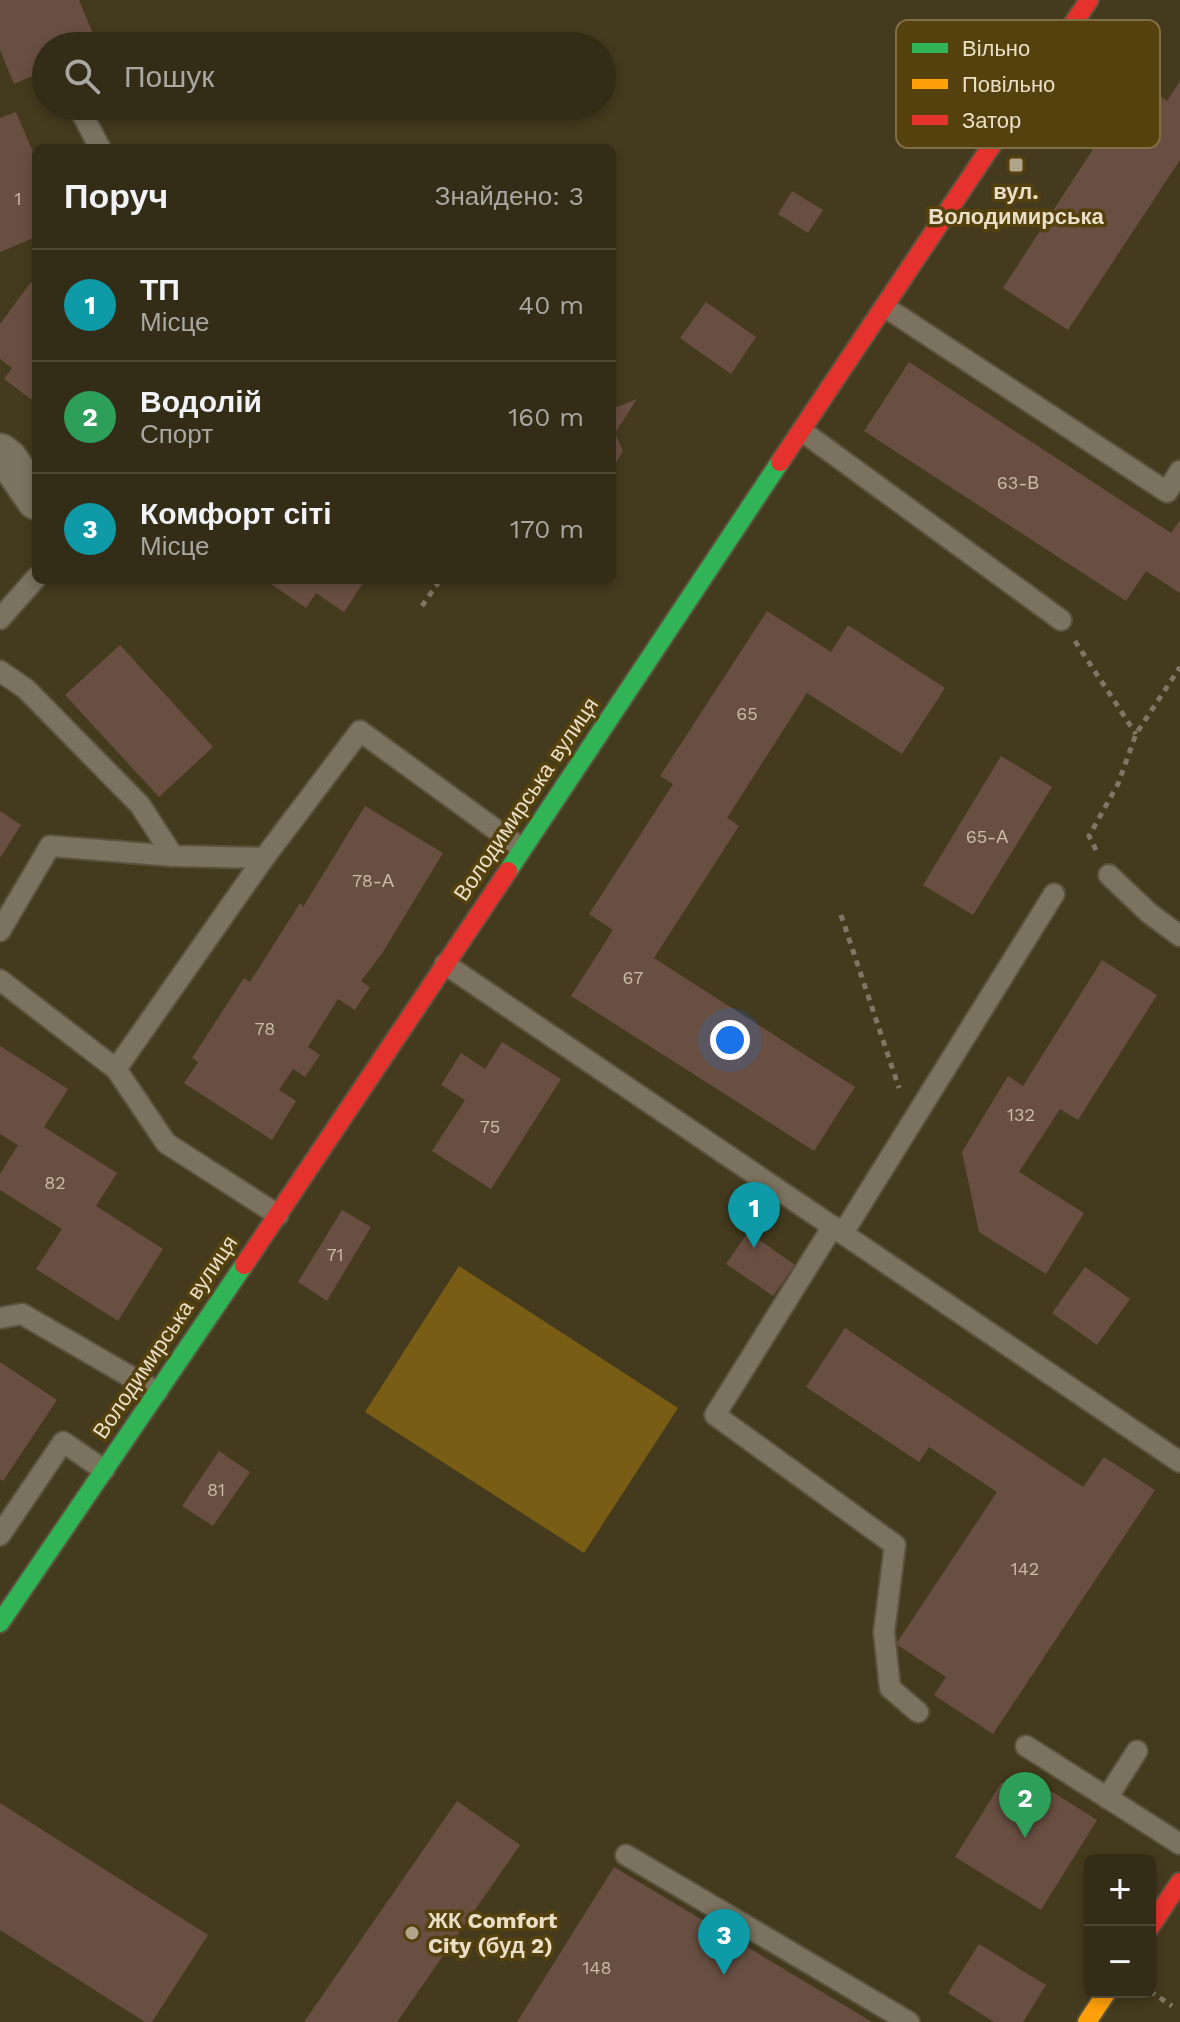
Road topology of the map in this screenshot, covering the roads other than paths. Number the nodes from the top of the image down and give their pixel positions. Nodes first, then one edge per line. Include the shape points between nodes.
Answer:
1 (1089, 0) edge
2 (1076, 20) edge
3 (85, 120) edge
4 (98, 144) edge
5 (991, 148) edge
6 (885, 307) junction
7 (802, 431) junction
8 (0, 453) edge
9 (1180, 471) edge
10 (32, 494) edge
11 (32, 583) edge
12 (0, 619) edge
13 (1061, 620) road end
14 (0, 671) edge
15 (521, 848) junction
16 (173, 856) junction
17 (264, 858) junction
18 (1109, 875) road end
19 (1054, 894) dead end
20 (0, 931) edge
21 (1180, 936) edge
22 (445, 964) junction
23 (0, 980) edge
24 (116, 1069) junction
25 (278, 1215) junction
26 (838, 1230) junction
27 (0, 1318) edge
28 (157, 1392) junction
29 (1180, 1462) edge
30 (104, 1470) junction
31 (0, 1535) edge
32 (0, 1623) edge
33 (918, 1712) dead end
34 (1026, 1746) dead end
35 (1137, 1751) dead end
36 (1107, 1798) junction
37 (1180, 1844) edge
38 (626, 1855) dead end
39 (1180, 1882) edge
40 (1151, 1926) edge
41 (1103, 1998) edge
42 (909, 2022) edge
43 (1087, 2022) edge

1 - 2 street, Володимирська вулиця
3 - 4 lane
5 - 6 street, Володимирська вулиця
6 - 7 street, Володимирська вулиця
6 - 9 lane via 1167,492
7 - 13 lane
7 - 15 street, Володимирська вулиця
8 - 10 street
11 - 12 lane
14 - 16 lane via 26,689 140,805
15 - 17 lane via 360,731
15 - 22 street, Володимирська вулиця
16 - 17 lane
16 - 20 lane via 50,846
17 - 24 lane
18 - 21 lane
19 - 26 lane
22 - 25 street, Володимирська вулиця
22 - 26 lane
23 - 24 lane
24 - 25 lane via 166,1143
25 - 28 street, Володимирська вулиця
26 - 29 lane
26 - 33 lane via 715,1415 895,1545 884,1632 890,1688
27 - 28 lane via 22,1314
28 - 30 street, Володимирська вулиця
30 - 31 lane via 63,1442
30 - 32 street, Володимирська вулиця
34 - 36 lane
35 - 36 lane
36 - 37 lane
38 - 42 lane
39 - 40 street
41 - 43 street

